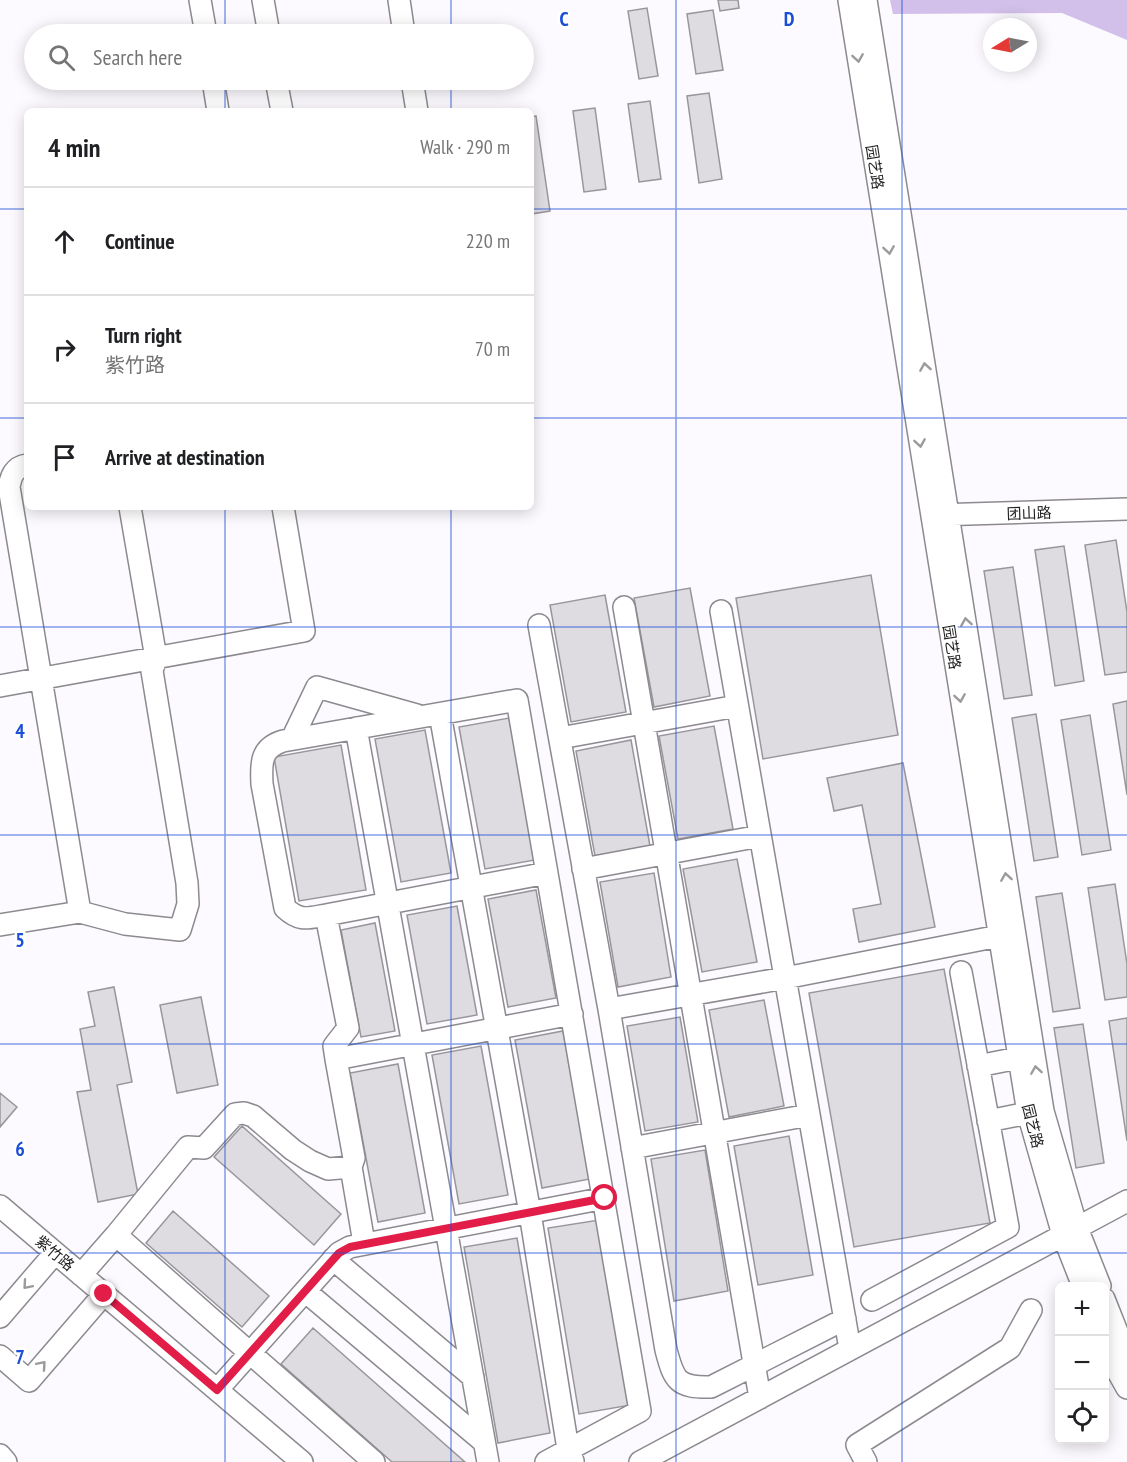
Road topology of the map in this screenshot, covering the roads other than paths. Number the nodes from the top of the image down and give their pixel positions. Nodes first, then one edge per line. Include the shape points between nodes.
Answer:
1 (200, 0) edge
2 (263, 0) edge
3 (399, 0) edge
4 (849, 0) edge
5 (866, 0) edge
6 (204, 24) edge
7 (267, 24) edge
8 (403, 24) edge
9 (215, 90) edge
10 (278, 90) edge
11 (414, 90) edge
12 (218, 108) edge
13 (281, 108) edge
14 (417, 108) edge
15 (24, 466) edge
16 (1127, 509) edge
17 (131, 510) edge
18 (283, 510) edge
19 (940, 516) junction
20 (624, 607) dead end
21 (721, 611) dead end
22 (539, 625) dead end
23 (156, 658) junction
24 (40, 679) junction
25 (0, 686) edge
26 (737, 706) junction
27 (432, 715) junction
28 (644, 722) junction
29 (357, 728) junction
30 (560, 738) junction
31 (292, 739) junction
32 (760, 836) junction
33 (667, 854) junction
34 (583, 869) junction
35 (547, 873) junction
36 (472, 887) junction
37 (388, 902) junction
38 (80, 912) junction
39 (326, 915) junction
40 (0, 926) edge
41 (999, 936) junction
42 (961, 972) dead end
43 (785, 978) junction
44 (692, 994) junction
45 (609, 1009) junction
46 (572, 1014) junction
47 (497, 1028) junction
48 (414, 1044) junction
49 (1018, 1058) junction
50 (336, 1059) junction
51 (978, 1066) junction
52 (1028, 1113) junction
53 (809, 1114) junction
54 (988, 1121) junction
55 (715, 1132) junction
56 (632, 1148) junction
57 (351, 1167) junction
58 (605, 1198) junction
59 (1127, 1201) edge
60 (0, 1206) edge
61 (530, 1213) junction
62 (447, 1228) junction
63 (1070, 1231) junction
64 (116, 1234) junction
65 (364, 1243) junction
66 (55, 1253) junction
67 (333, 1259) junction
68 (81, 1275) junction
69 (1082, 1282) edge
70 (1097, 1282) edge
71 (305, 1291) junction
72 (104, 1294) junction
73 (872, 1300) dead end
74 (1031, 1310) dead end
75 (1109, 1312) edge
76 (0, 1317) edge
77 (845, 1319) junction
78 (850, 1349) junction
79 (1109, 1353) edge
80 (250, 1354) junction
81 (1127, 1357) edge
82 (3, 1365) edge
83 (754, 1365) junction
84 (473, 1377) junction
85 (1127, 1388) edge
86 (217, 1390) junction
87 (760, 1398) junction
88 (486, 1452) edge
89 (571, 1456) edge
90 (302, 1462) edge
91 (374, 1462) edge
92 (546, 1462) edge
93 (640, 1462) edge
94 (866, 1462) edge

1 - 6 street
2 - 7 street
3 - 8 street
4 -> 19 street, 园艺路
19 -> 5 street, 园艺路
9 - 12 street
10 - 13 street
11 - 14 street
15 - 24 street via 11,474 9,487
16 - 19 street, 团山路
17 - 23 street
18 - 23 street via 303,631
19 -> 41 street, 园艺路
63 -> 19 street, 园艺路 via 1043,1111
20 - 28 street
21 - 26 street
22 - 30 street
23 - 24 street
23 - 38 street via 152,671 188,904 180,930 125,924
24 - 25 street
24 - 38 street
26 - 28 street
26 - 32 street
27 - 29 street
27 - 31 street via 317,687
27 - 35 street via 517,700
27 - 36 street
28 - 30 street
28 - 33 street
29 - 31 street
29 - 37 street
30 - 34 street
31 - 39 street via 271,744 261,768 285,908 303,919
32 - 33 street
32 - 43 street
33 - 34 street
33 - 44 street
34 - 45 street
35 - 36 street
35 - 46 street
36 - 37 street
36 - 47 street
37 - 39 street
37 - 48 street
38 - 40 street
39 - 50 street via 348,1028 334,1046
41 - 43 street
41 - 49 street, 园艺路
42 - 51 street
43 - 44 street
43 - 53 street
44 - 45 street
44 - 55 street
45 - 56 street
46 - 47 street
46 - 58 street
47 - 48 street
47 - 61 street
48 - 50 street
48 - 62 street
49 - 51 street
49 - 52 street, 园艺路
50 - 57 street via 354,1158
51 - 54 street
52 - 54 street
52 - 63 street, 园艺路
53 - 55 street
53 - 77 street
54 - 73 street via 1008,1227
55 - 56 street
55 - 83 street
56 - 83 street via 672,1370 680,1383 695,1388 711,1387
57 - 64 street via 328,1169 310,1161 253,1116 236,1114 204,1148 188,1147
57 - 65 street
58 - 61 street
58 - 89 street via 640,1411
59 - 63 street
60 - 66 street, 紫竹路
61 - 62 street
61 - 89 street
62 - 65 street
62 - 84 street
63 - 69 street, 园艺路
63 - 70 street, 园艺路
63 - 78 street
64 - 68 street
64 - 80 street
65 - 67 street
66 - 68 street, 紫竹路
66 -> 76 street
67 - 71 street
67 - 84 street
68 - 72 street, 紫竹路
71 - 80 street
71 - 88 street
82 -> 72 street via 29,1381
72 - 86 street, 紫竹路
74 - 94 street via 1010,1348 857,1445
75 - 81 street
77 - 78 street
77 - 83 street
78 - 87 street
79 - 85 street
80 - 86 street
80 - 91 street
83 - 87 street
84 - 88 street
86 - 90 street, 紫竹路
87 - 93 street
89 - 92 street

